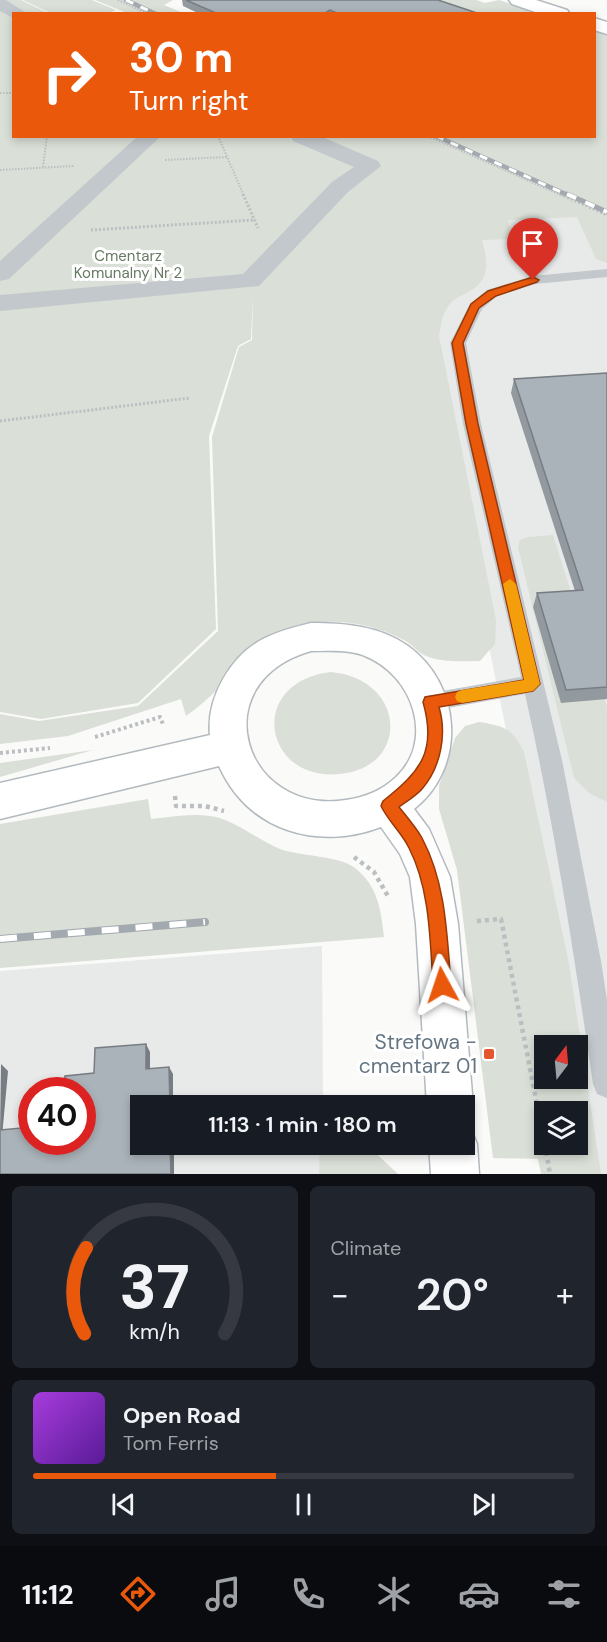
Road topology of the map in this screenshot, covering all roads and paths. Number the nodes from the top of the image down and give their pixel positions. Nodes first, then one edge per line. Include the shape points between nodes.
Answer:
1 (118, 0) edge
2 (518, 0) edge
3 (0, 4) edge
4 (15, 12) edge
5 (144, 12) edge
6 (555, 12) edge
7 (47, 138) edge
8 (149, 138) edge
9 (219, 138) edge
10 (306, 138) edge
11 (433, 138) edge
12 (43, 167) dead end
13 (607, 215) edge
14 (255, 220) junction
15 (45, 233) junction
16 (272, 255) junction
17 (607, 273) edge
18 (0, 274) edge
19 (0, 303) edge
20 (190, 398) dead end
21 (0, 421) edge
22 (533, 684) junction
23 (431, 702) junction
24 (160, 717) dead end
25 (93, 738) dead end
26 (58, 747) dead end
27 (229, 747) junction
28 (0, 753) edge
29 (0, 801) edge
30 (389, 806) junction
31 (501, 919) dead end
32 (607, 1084) edge
33 (449, 1095) edge
34 (537, 1101) edge
35 (454, 1155) edge
36 (547, 1155) edge
37 (455, 1174) edge
38 (550, 1174) edge

1 - 5 path
2 - 6 street
3 - 4 street
7 - 12 path
8 - 15 street
9 - 14 path
10 - 16 street via 370,166 339,187
11 - 13 path
14 - 15 path
14 - 16 path
15 - 18 street
16 - 19 street via 250,281
17 - 22 lane via 533,280 492,293 475,307 458,343 472,424
20 - 21 path
22 - 23 lane
22 - 32 lane via 584,937
23 - 27 street via 407,665 379,646 346,637 311,637 279,647 252,666 233,691 225,722
23 - 30 street via 436,722 433,754 417,783
24 - 25 path
26 - 28 path
27 - 29 street
27 - 30 street via 248,784 277,807 314,819 353,819
30 - 33 street via 415,842 430,877
31 - 34 path
35 - 37 street
36 - 38 path

